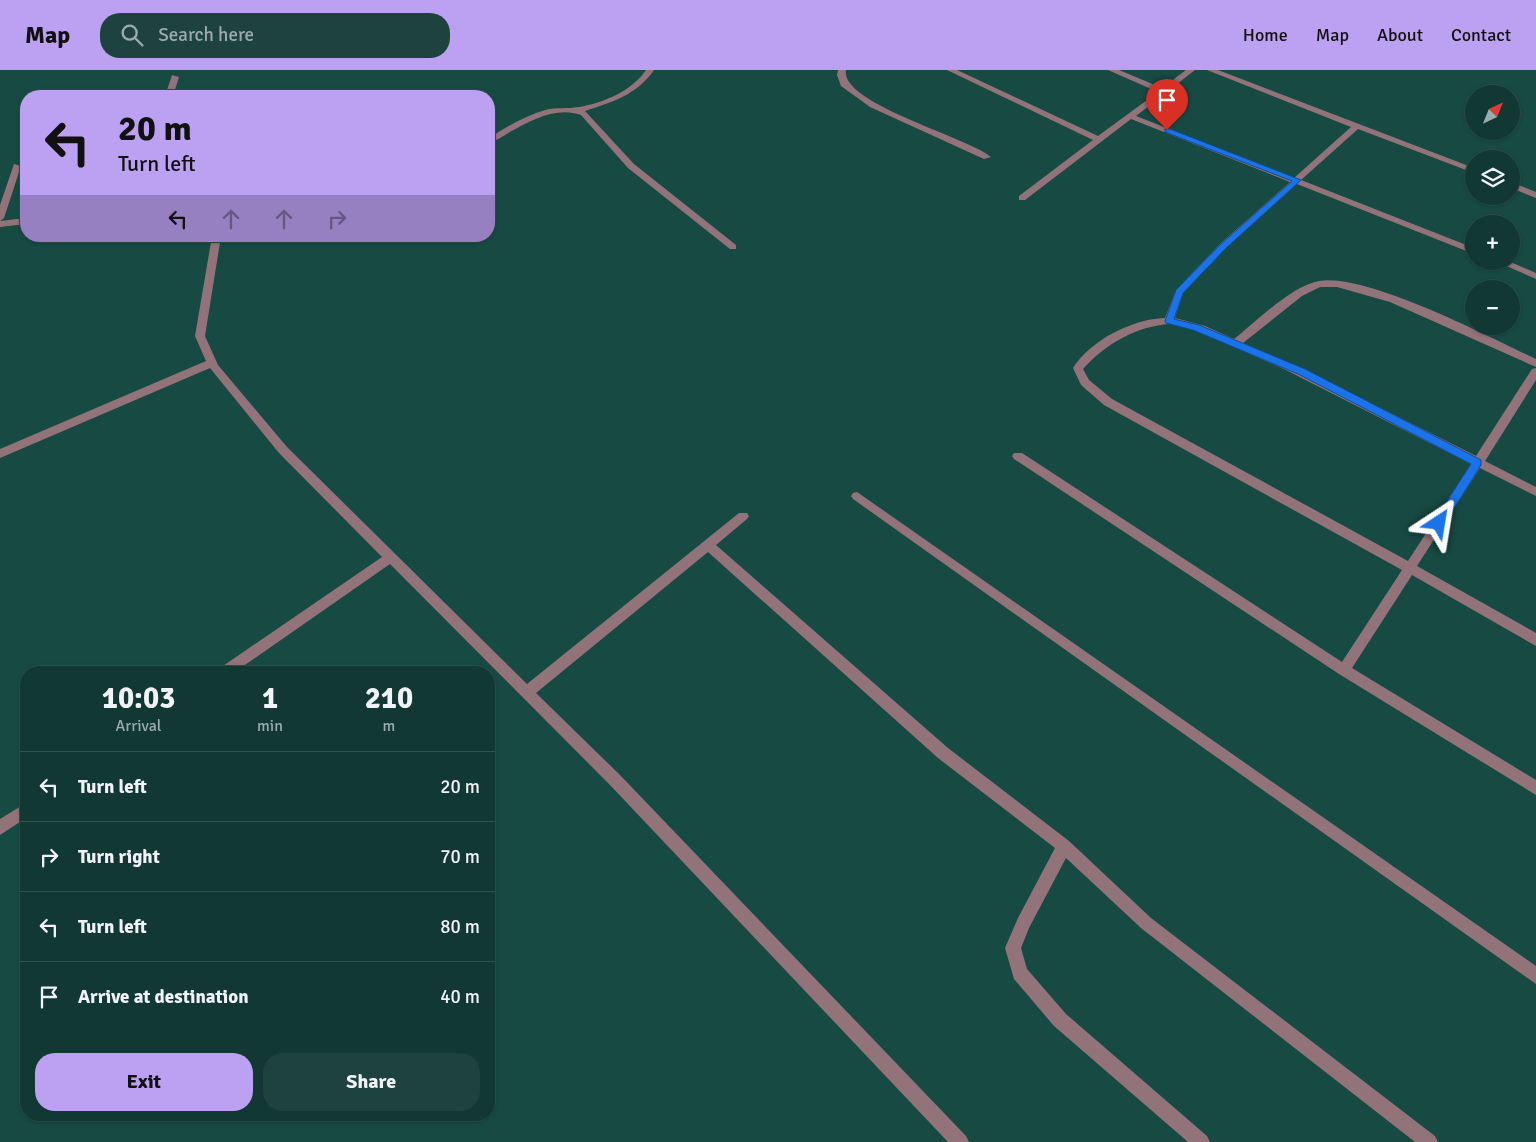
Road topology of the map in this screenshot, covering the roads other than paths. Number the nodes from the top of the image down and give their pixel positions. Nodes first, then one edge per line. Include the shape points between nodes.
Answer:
1 (650, 70) edge
2 (842, 70) edge
3 (951, 70) edge
4 (1112, 70) edge
5 (1191, 70) edge
6 (1211, 70) edge
7 (175, 77) dead end
8 (171, 90) edge
9 (1163, 91) junction
10 (579, 110) junction
11 (1130, 116) junction
12 (1357, 126) junction
13 (495, 137) edge
14 (1099, 140) junction
15 (987, 157) dead end
16 (17, 166) dead end
17 (1465, 168) edge
18 (1297, 180) junction
19 (1520, 189) edge
20 (1536, 195) edge
21 (1022, 198) dead end
22 (0, 218) edge
23 (20, 222) edge
24 (0, 224) edge
25 (216, 242) edge
26 (733, 247) dead end
27 (1465, 247) edge
28 (1520, 270) edge
29 (1536, 276) edge
30 (1169, 321) junction
31 (1235, 344) junction
32 (212, 363) junction
33 (1536, 363) edge
34 (1536, 372) edge
35 (0, 454) edge
36 (1018, 456) dead end
37 (1477, 462) junction
38 (1536, 492) edge
39 (857, 496) dead end
40 (743, 516) dead end
41 (708, 545) junction
42 (391, 557) junction
43 (1410, 568) junction
44 (1536, 640) edge
45 (234, 666) edge
46 (1344, 670) junction
47 (527, 692) junction
48 (1536, 788) edge
49 (20, 814) edge
50 (0, 828) edge
51 (1064, 846) junction
52 (1536, 976) edge
53 (960, 1142) edge
54 (1201, 1142) edge
55 (1429, 1142) edge

1 - 10 street via 646,78 626,92
2 - 15 street via 844,84 874,105
3 - 14 street
4 - 9 street
5 - 9 street
6 - 12 street
7 - 8 street
9 - 11 street
10 - 13 street via 561,109 536,116
10 - 26 street via 631,166
11 - 14 street
11 - 18 street
12 - 17 street
12 - 18 street
14 - 21 street
16 - 22 street
18 - 27 street
18 - 30 street via 1223,246 1179,292
19 - 20 street
23 - 24 street
25 - 32 street via 200,336
28 - 29 street
30 - 31 street via 1196,327
30 - 43 street via 1140,324 1098,348 1078,368 1085,382 1108,402
31 - 33 street via 1304,290 1321,284 1351,286 1395,301
31 - 37 street via 1301,372
32 - 35 street
32 - 42 street via 283,450
34 - 37 street
36 - 46 street
37 - 38 street
37 - 43 street
39 - 52 street
40 - 41 street
41 - 47 street
41 - 51 street via 943,753
42 - 45 street
42 - 47 street
43 - 44 street
43 - 46 street
46 - 48 street
47 - 53 street
49 - 50 street
51 - 54 street via 1023,923 1014,948 1020,973 1060,1020
51 - 55 street via 1146,923

